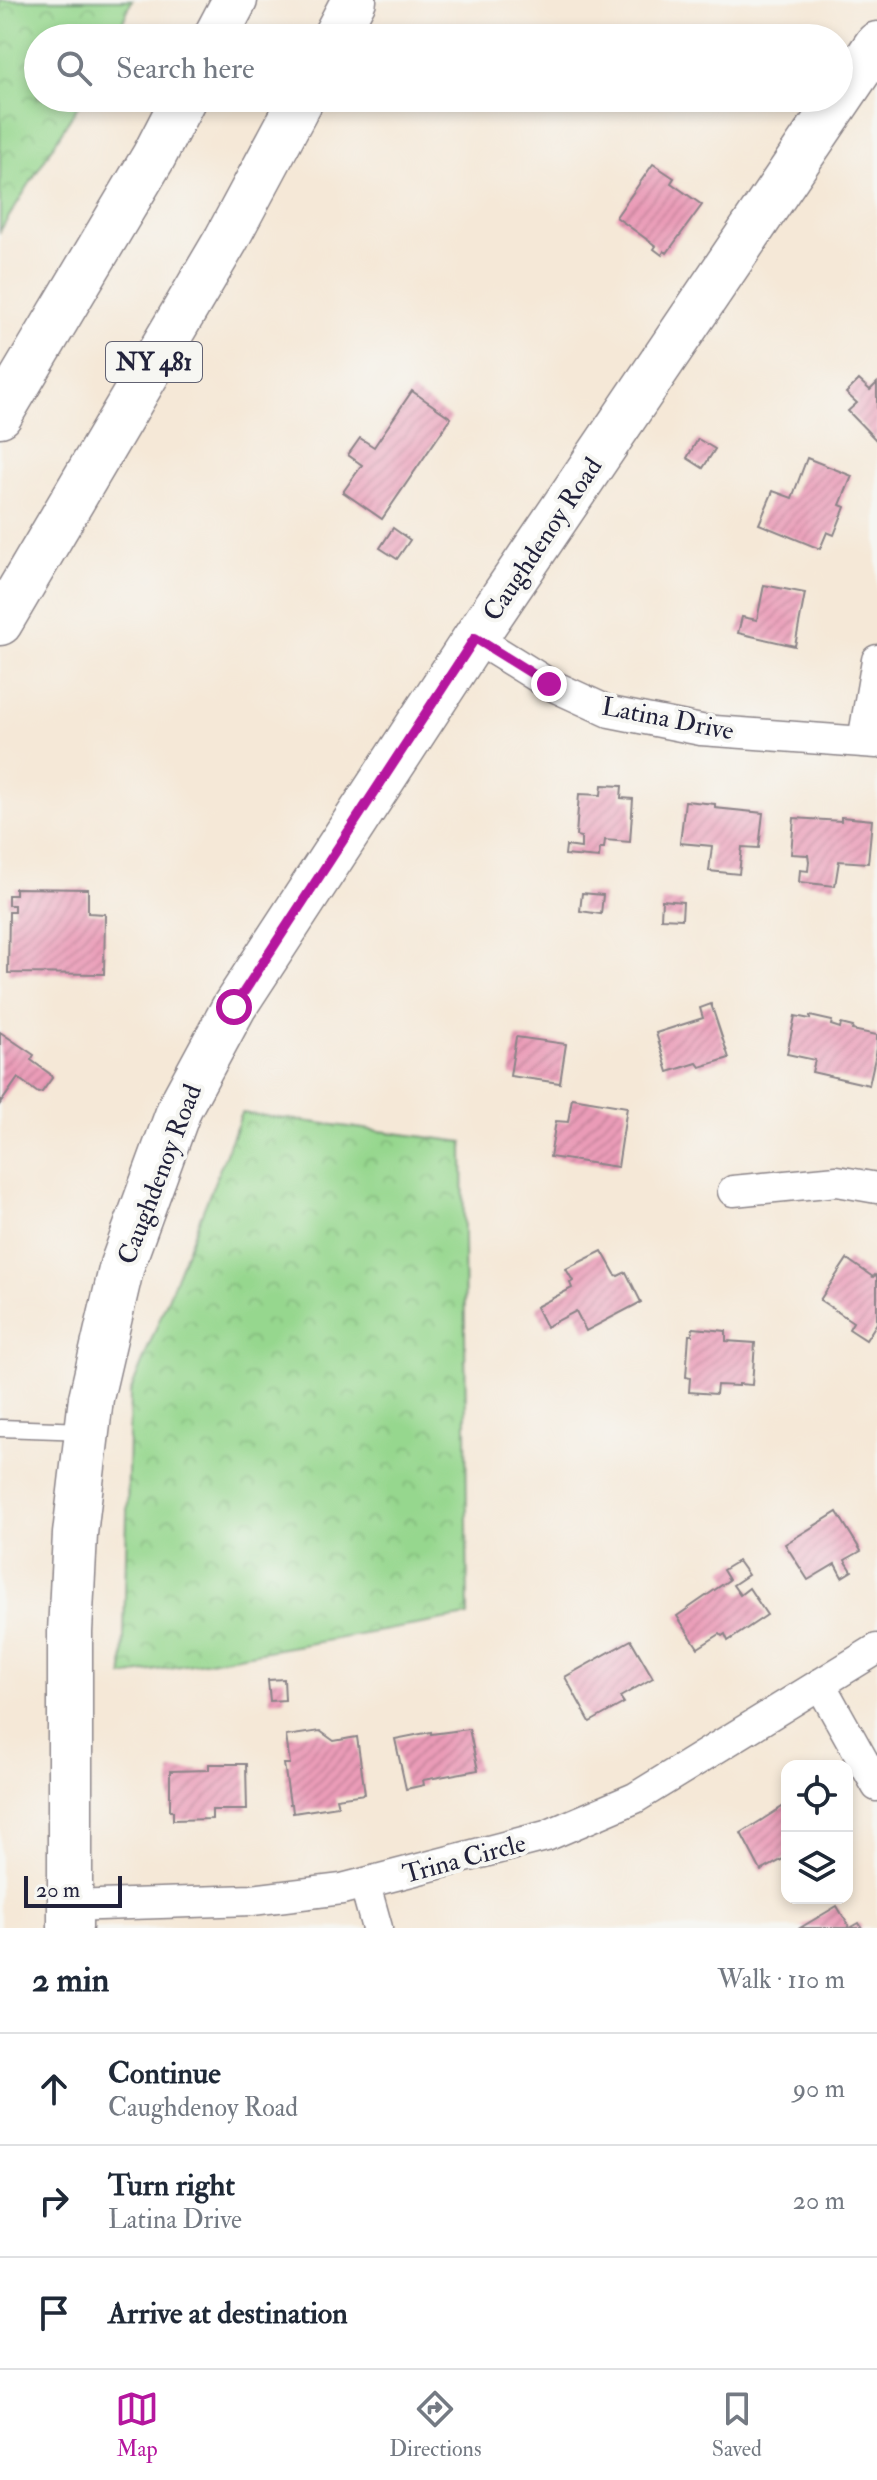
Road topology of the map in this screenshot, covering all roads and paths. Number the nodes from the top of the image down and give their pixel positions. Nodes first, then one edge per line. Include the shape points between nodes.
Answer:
1 (235, 0) edge
2 (354, 0) edge
3 (222, 24) edge
4 (341, 24) edge
5 (877, 44) edge
6 (853, 79) edge
7 (177, 112) edge
8 (295, 112) edge
9 (831, 112) edge
10 (0, 415) edge
11 (0, 623) edge
12 (475, 638) junction
13 (877, 660) edge
14 (870, 742) edge
15 (877, 1188) edge
16 (733, 1191) dead end
17 (0, 1428) edge
18 (88, 1431) junction
19 (877, 1649) edge
20 (820, 1684) junction
21 (877, 1786) edge
22 (365, 1885) junction
23 (70, 1917) edge
24 (377, 1928) edge

1 - 3 main road
2 - 4 main road
5 - 6 main road, Caughdenoy Road
7 - 10 main road
8 - 11 main road, NY 481 via 226,240
9 - 12 main road, Caughdenoy Road
12 - 14 street, Latina Drive via 549,684 610,712 701,730
12 - 18 main road, Caughdenoy Road via 234,1007 180,1107 122,1265
13 - 14 street
15 - 16 street via 837,1181
17 - 18 lane
18 - 23 main road, Caughdenoy Road via 70,1632
19 - 20 street, Trina Circle
20 - 21 street
20 - 22 street, Trina Circle via 635,1798 546,1836
22 - 23 street, Trina Circle
22 - 24 street

